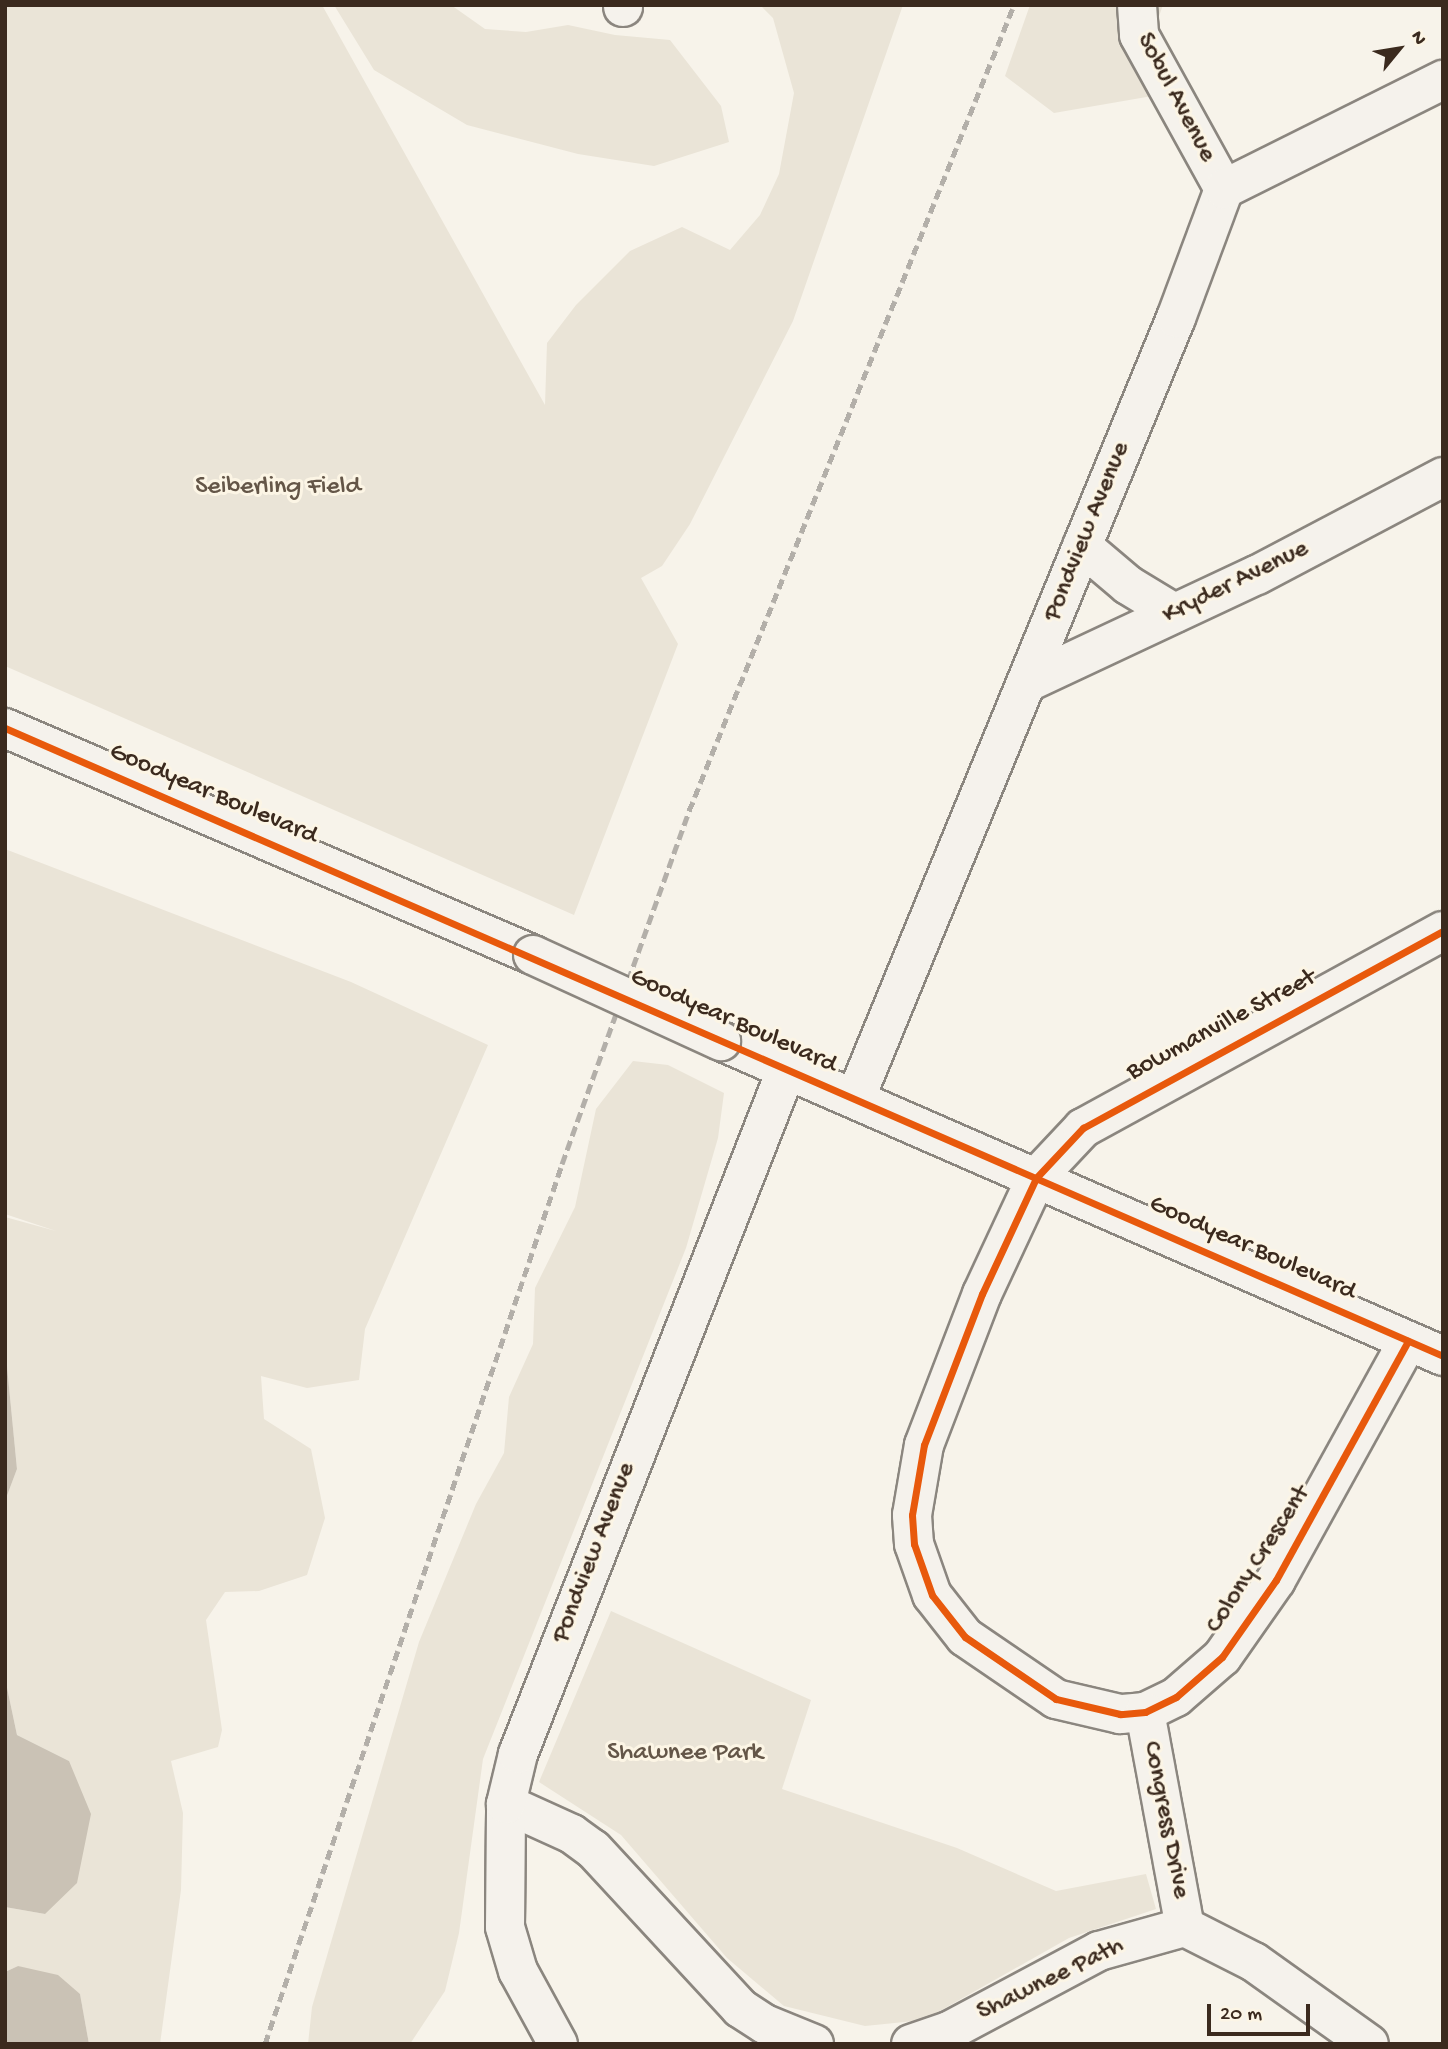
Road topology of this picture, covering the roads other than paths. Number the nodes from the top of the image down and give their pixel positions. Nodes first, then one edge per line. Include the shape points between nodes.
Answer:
1 (1138, 5) edge
2 (1443, 80) edge
3 (1224, 190) junction
4 (1443, 477) edge
5 (1082, 546) junction
6 (1174, 613) junction
7 (1026, 683) junction
8 (5, 728) edge
9 (1443, 930) edge
10 (786, 1071) junction
11 (855, 1098) junction
12 (1036, 1178) junction
13 (1408, 1340) junction
14 (1443, 1356) edge
15 (1145, 1712) junction
16 (506, 1804) junction
17 (1185, 1927) junction
18 (558, 2044) edge
19 (814, 2044) edge
20 (911, 2044) edge
21 (1369, 2044) edge

1 - 3 street, Sobul Avenue via 1139,35
2 - 3 street
3 - 5 street, Pondview Avenue
4 - 6 street, Kryder Avenue via 1257,575
5 - 6 street via 1128,585
5 - 7 street, Pondview Avenue
6 - 7 street, Kryder Avenue
7 - 11 street, Pondview Avenue
8 - 10 street, Goodyear Boulevard, bridge via 533,955
9 - 12 street, Bowmanville Street via 1083,1128
10 - 11 street, Goodyear Boulevard
10 - 16 street, Pondview Avenue via 590,1565 518,1754
11 - 12 street, Goodyear Boulevard
12 - 13 street, Goodyear Boulevard
12 - 15 street, Colony Crescent via 982,1293 924,1446 912,1515 914,1544 921,1571 947,1617 989,1655 1056,1699 1096,1712
13 - 14 street, Goodyear Boulevard
13 - 15 street, Colony Crescent via 1307,1531 1259,1607 1222,1657 1177,1697
15 - 17 street, Congress Drive
16 - 18 street, Pondview Avenue via 505,1927 518,1970
16 - 19 street via 593,1849 740,2008 774,2029
17 - 20 street, Shawnee Path via 1099,1951 948,2031
17 - 21 street via 1254,1962

